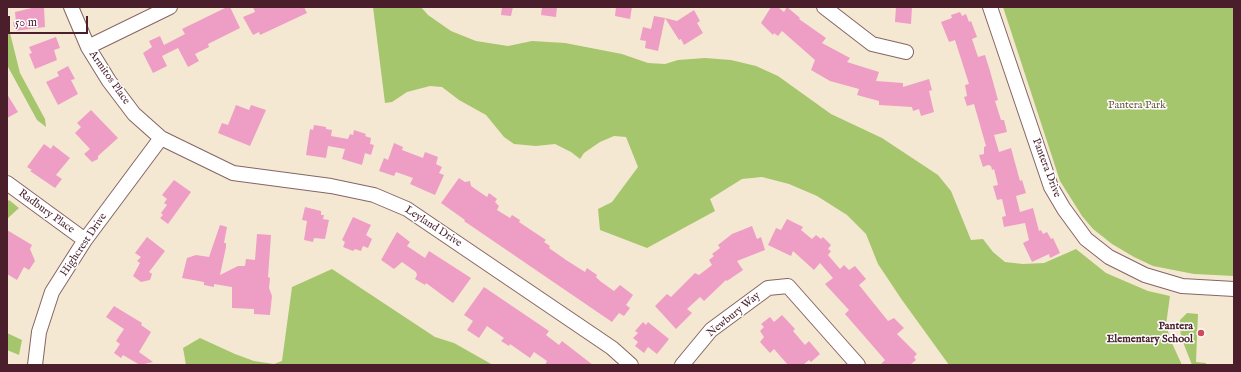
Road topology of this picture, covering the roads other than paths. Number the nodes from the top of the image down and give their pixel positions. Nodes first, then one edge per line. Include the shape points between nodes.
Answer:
1 (71, 7) edge
2 (170, 7) edge
3 (824, 7) edge
4 (990, 7) edge
5 (88, 47) junction
6 (906, 52) dead end
7 (161, 138) junction
8 (7, 183) edge
9 (85, 240) junction
10 (1234, 289) edge
11 (36, 365) edge
12 (631, 365) edge
13 (682, 365) edge
14 (858, 365) edge

1 - 5 street, Armitos Place
2 - 5 street
3 - 6 street via 872,44
4 - 10 street, Pantera Drive via 1051,187 1086,239 1109,258 1145,275 1182,286
5 - 7 street, Armitos Place via 134,114
7 - 9 street, Highcrest Drive
7 - 12 street, Leyland Drive via 233,173 331,186 374,195 407,210 612,348
8 - 9 street, Radbury Place
9 - 11 street, Highcrest Drive via 52,292 39,332
13 - 14 street, Newbury Way via 711,330 768,288 788,286

